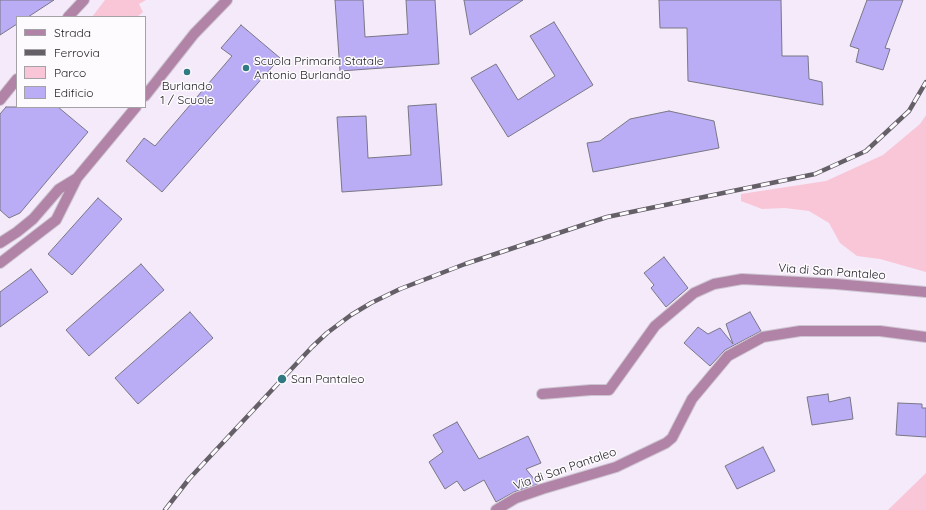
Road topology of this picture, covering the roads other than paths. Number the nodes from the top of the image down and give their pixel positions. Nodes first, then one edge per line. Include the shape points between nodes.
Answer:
1 (84, 0) edge
2 (227, 0) edge
3 (69, 16) edge
4 (16, 80) edge
5 (146, 95) edge
6 (0, 100) edge
7 (135, 108) edge
8 (77, 178) junction
9 (0, 243) edge
10 (0, 263) edge
11 (926, 292) edge
12 (926, 337) edge
13 (542, 394) dead end
14 (496, 510) edge

1 - 3 street
2 - 5 street via 194,34
4 - 6 street
7 - 8 street
8 - 9 street via 59,189 33,219
8 - 10 street via 56,220
11 - 13 street, Via di San Pantaleo via 742,279 714,284 694,293 655,326 609,390
12 - 14 street, Via di San Pantaleo via 880,331 800,331 763,337 728,356 692,399 672,438 666,443 616,467 516,498

